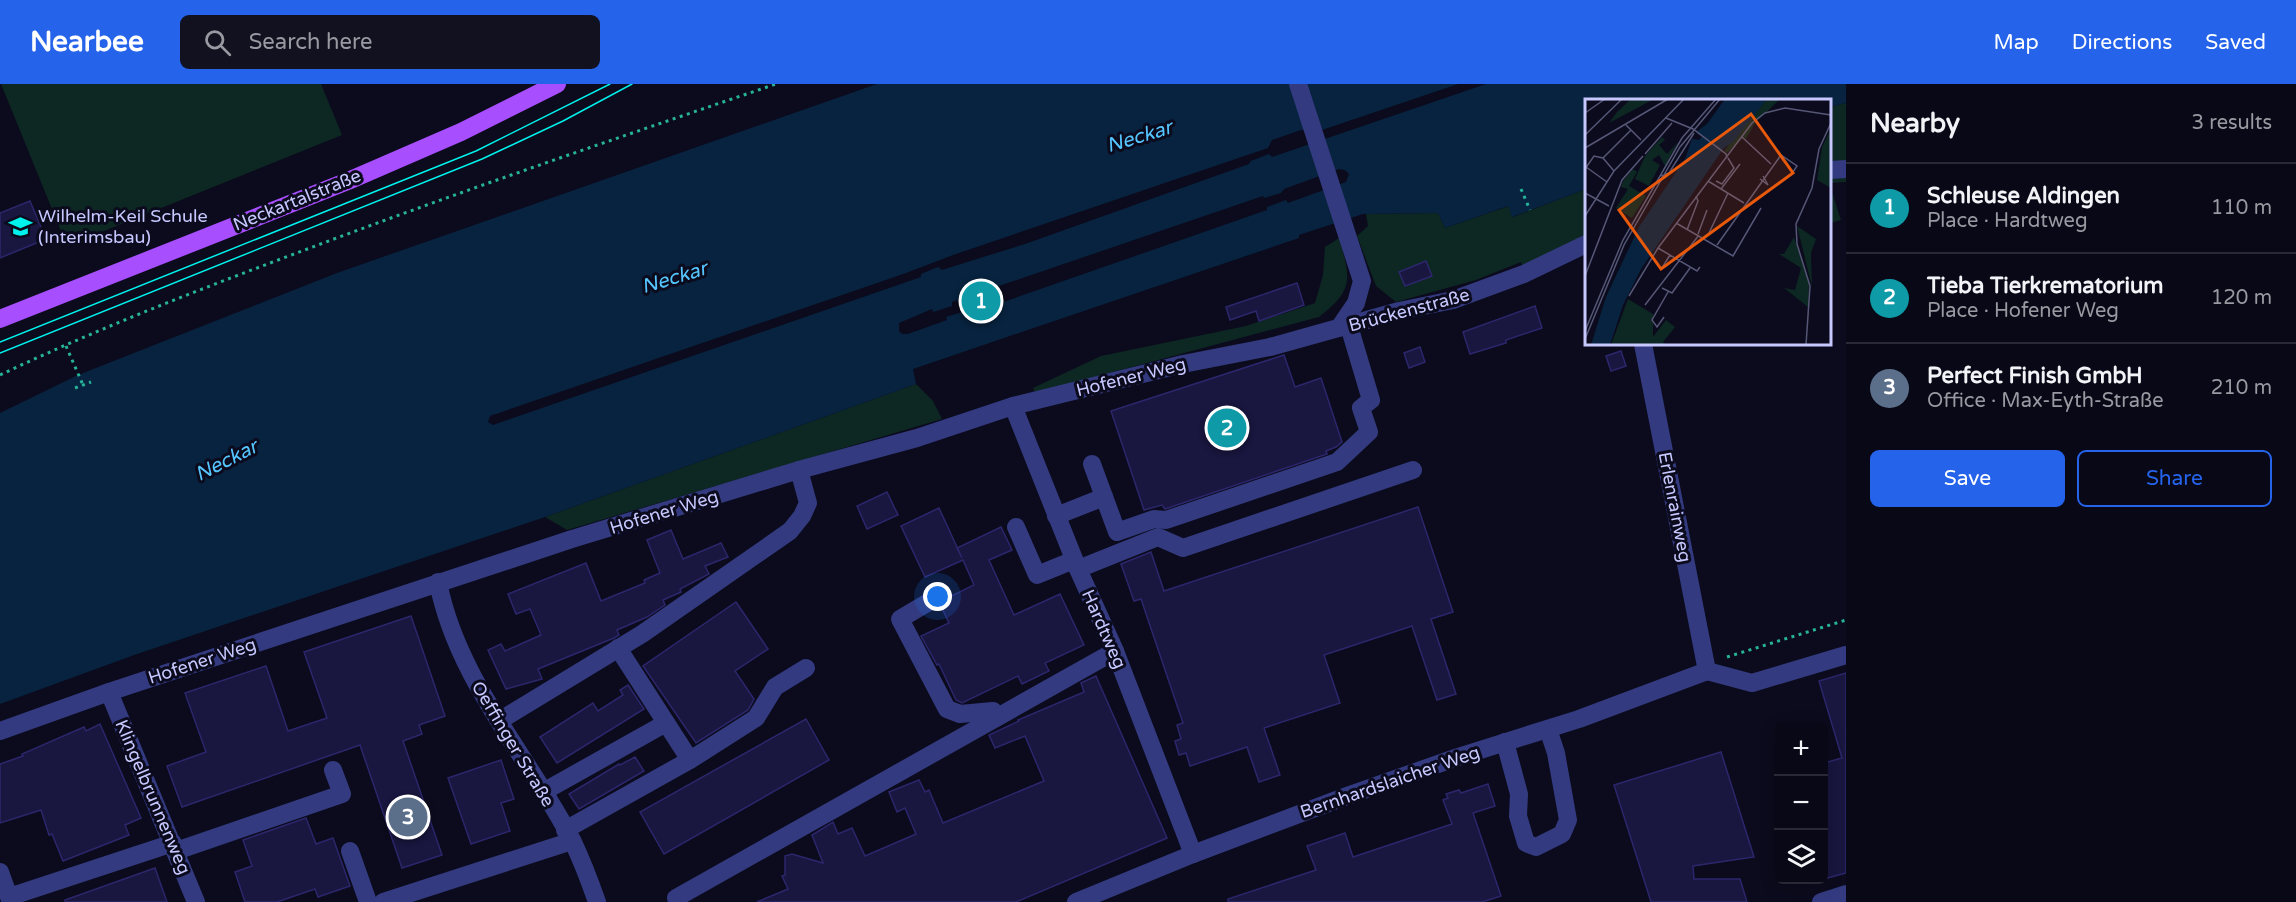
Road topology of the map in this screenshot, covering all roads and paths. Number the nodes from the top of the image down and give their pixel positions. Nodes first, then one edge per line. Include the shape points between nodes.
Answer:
1 (557, 84) edge
2 (776, 84) edge
3 (1298, 84) edge
4 (1846, 169) edge
5 (1831, 170) edge
6 (1521, 189) dead end
7 (1530, 210) dead end
8 (1585, 245) edge
9 (0, 320) edge
10 (1344, 327) junction
11 (1643, 345) edge
12 (66, 346) junction
13 (0, 375) edge
14 (91, 382) dead end
15 (83, 385) junction
16 (75, 388) dead end
17 (1012, 406) junction
18 (1092, 464) dead end
19 (799, 470) junction
20 (1413, 470) dead end
21 (1104, 497) junction
22 (1056, 516) junction
23 (1016, 527) dead end
24 (1076, 564) junction
25 (438, 582) junction
26 (927, 603) dead end
27 (1846, 620) edge
28 (618, 648) junction
29 (1115, 651) junction
30 (1846, 655) edge
31 (806, 668) dead end
32 (1707, 671) junction
33 (110, 692) junction
34 (998, 717) junction
35 (499, 721) junction
36 (666, 723) junction
37 (1548, 729) junction
38 (0, 731) edge
39 (1505, 742) junction
40 (690, 760) junction
41 (333, 770) dead end
42 (543, 792) junction
43 (569, 836) junction
44 (174, 847) junction
45 (350, 851) dead end
46 (1193, 854) junction
47 (0, 872) edge
48 (1846, 894) edge
49 (676, 898) dead end
50 (196, 902) edge
51 (368, 902) edge
52 (383, 902) edge
53 (597, 902) edge
54 (1076, 902) edge
55 (1821, 902) edge

1 - 9 main road, Neckartalstraße via 461,132 348,181
2 - 12 path via 392,217
3 - 10 street, Brückenstraße via 1362,281
4 - 5 street
6 - 7 path
8 - 10 street, Brückenstraße via 1524,274 1453,300
10 - 17 street, Hofener Weg
10 - 21 street via 1371,400 1361,408 1369,432 1337,462 1166,520 1154,519 1117,532
11 - 32 street, Erlenrainweg
12 - 13 path
12 - 15 path
14 - 15 path
15 - 16 path
17 - 19 street, Hofener Weg via 917,438
17 - 22 street, Hardtweg
18 - 21 street
19 - 25 street, Hofener Weg
19 - 28 street via 808,503 790,531
20 - 24 street via 1183,548 1158,537
21 - 22 street
22 - 24 street, Hardtweg
23 - 24 street via 1037,575
24 - 29 street, Hardtweg
25 - 33 street, Hofener Weg
25 - 35 street, Oeffinger Straße via 452,634
26 - 34 street via 900,619 947,709 960,714 993,711
27 - 32 path via 1727,657
28 - 35 street
28 - 36 street
29 - 34 street
29 - 46 street, Hardtweg
30 - 32 street via 1752,683
31 - 40 street via 775,687 756,718
32 - 37 street, Bernhardslaicher Weg
33 - 38 street, Hofener Weg
33 - 44 street, Klingelbrunnenweg
34 - 49 street
35 - 42 street, Oeffinger Straße
36 - 40 street
36 - 42 street
37 - 39 street, Bernhardslaicher Weg
37 - 39 street via 1568,820 1562,834 1536,847 1526,843 1518,816 1519,794
39 - 46 street, Bernhardslaicher Weg
40 - 43 street
41 - 44 street via 342,794
42 - 43 street, Oeffinger Straße
43 - 52 street
43 - 53 street, Oeffinger Straße
44 - 47 street via 9,897
44 - 50 street, Klingelbrunnenweg
45 - 51 street
46 - 54 street, Bernhardslaicher Weg
48 - 55 street

